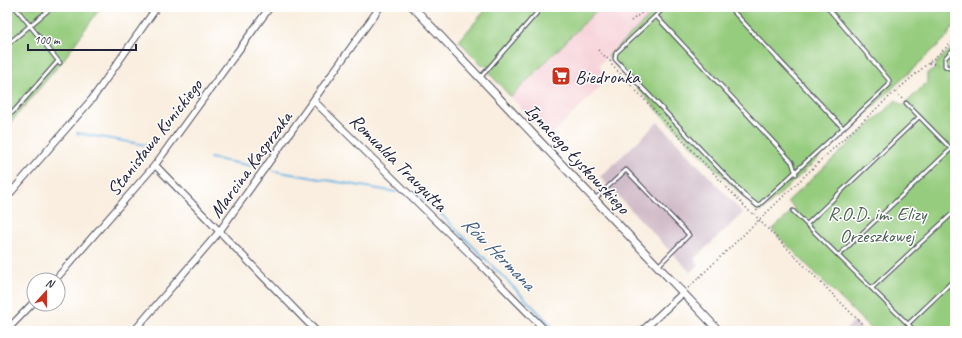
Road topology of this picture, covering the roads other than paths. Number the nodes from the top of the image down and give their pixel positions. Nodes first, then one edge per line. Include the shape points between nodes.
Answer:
1 (15, 7) edge
2 (52, 7) edge
3 (157, 7) edge
4 (270, 7) edge
5 (380, 7) edge
6 (413, 7) edge
7 (542, 7) edge
8 (665, 7) edge
9 (729, 7) edge
10 (827, 7) edge
11 (656, 16) junction
12 (30, 26) junction
13 (7, 45) edge
14 (955, 48) edge
15 (955, 71) edge
16 (480, 78) junction
17 (314, 101) junction
18 (906, 103) road end
19 (7, 113) edge
20 (919, 117) junction
21 (843, 128) junction
22 (951, 149) junction
23 (955, 153) edge
24 (155, 165) junction
25 (796, 174) junction
26 (7, 198) edge
27 (595, 199) junction
28 (793, 211) dead end
29 (955, 211) edge
30 (807, 224) junction
31 (219, 232) junction
32 (839, 255) junction
33 (658, 266) junction
34 (62, 272) edge
35 (955, 279) edge
36 (872, 288) junction
37 (683, 293) junction
38 (26, 310) edge
39 (908, 324) junction
40 (7, 330) edge
41 (137, 330) edge
42 (316, 331) edge
43 (546, 331) edge
44 (642, 331) edge
45 (719, 331) edge
46 (915, 331) edge

1 - 12 lane
2 - 12 lane
3 - 26 street via 92,99
4 - 24 street, Stanisława Kunickiego
5 - 17 street, Marcina Kasprzaka
6 - 16 street, Ignacego Łyskowskiego
7 - 16 lane
8 - 11 lane
9 - 21 lane
10 - 21 lane via 888,76 890,82
11 - 25 lane via 792,162
11 - 25 lane via 616,52 615,59 758,208
12 - 13 lane
12 - 19 lane via 59,62 12,113
14 - 15 lane via 945,58 945,66
16 - 27 street, Ignacego Łyskowskiego
17 - 31 street, Marcina Kasprzaka
17 - 43 street, Romualda Traugutta
18 - 20 lane
20 - 22 lane
20 - 30 lane
21 - 25 lane
22 - 23 lane
22 - 32 lane
24 - 31 street
24 - 34 street, Stanisława Kunickiego
27 - 33 street, Ignacego Łyskowskiego
27 - 33 lane via 626,170 689,235
28 - 30 lane
29 - 36 lane
30 - 32 lane
31 - 41 street, Marcina Kasprzaka
31 - 42 street
32 - 36 lane
33 - 37 street, Ignacego Łyskowskiego
35 - 39 lane
36 - 39 lane
37 - 44 street
37 - 45 street, Ignacego Łyskowskiego
38 - 40 street
39 - 46 lane

